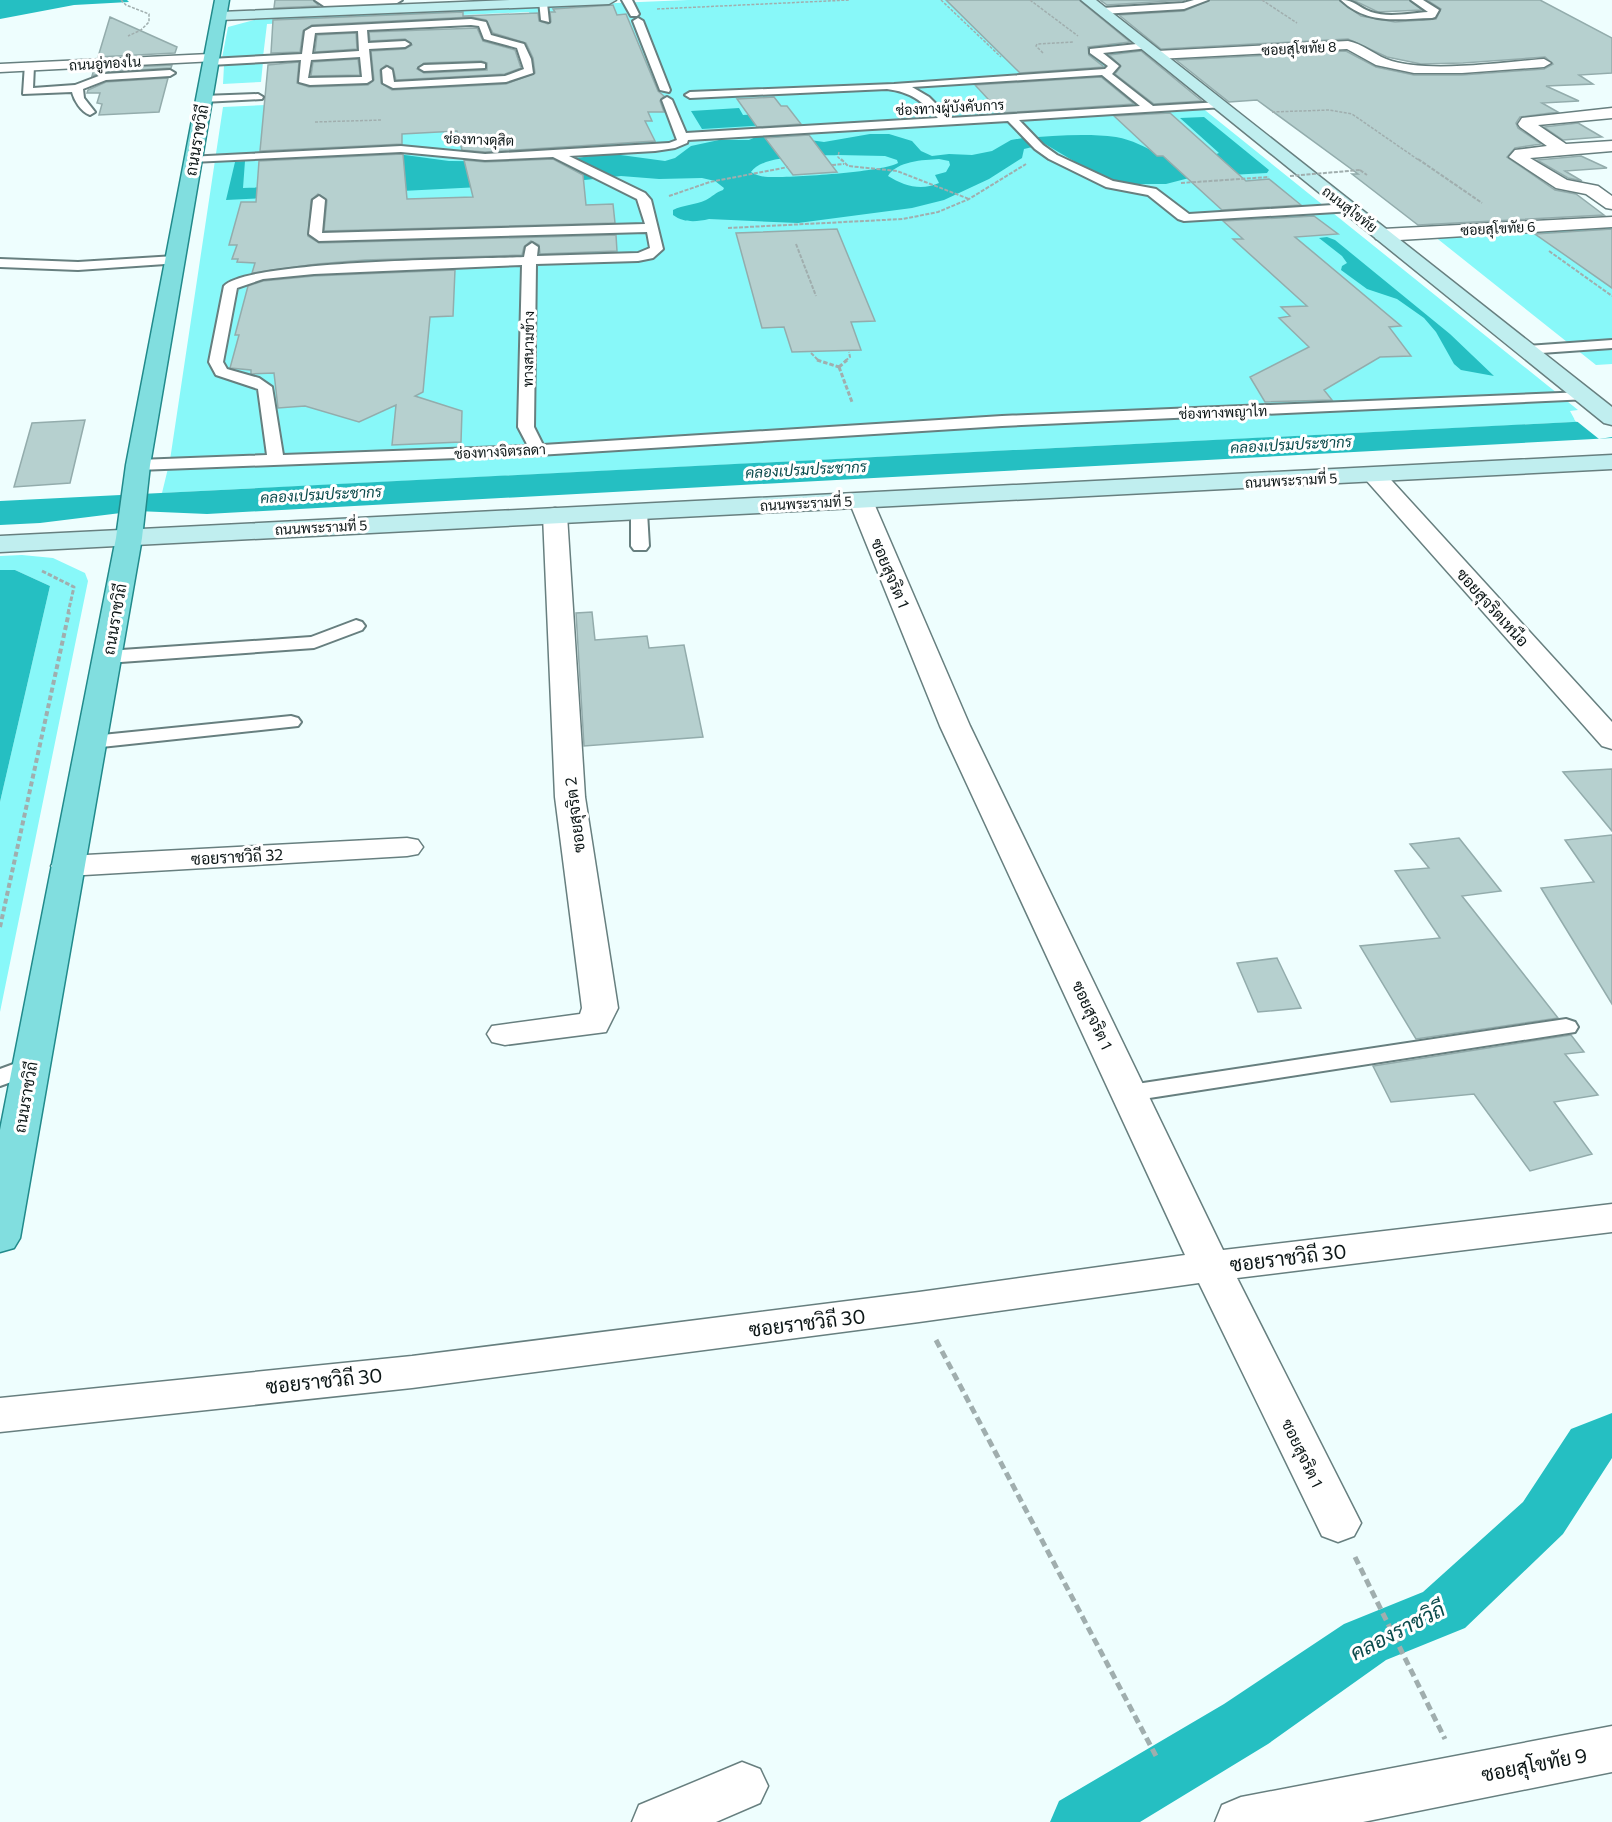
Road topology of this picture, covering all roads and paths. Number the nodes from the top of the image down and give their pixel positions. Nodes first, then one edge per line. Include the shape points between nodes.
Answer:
1 (121, 0) edge
2 (320, 0) edge
3 (397, 0) edge
4 (609, 0) edge
5 (627, 0) edge
6 (849, 0) edge
7 (941, 0) edge
8 (1030, 0) edge
9 (1203, 0) edge
10 (1346, 0) edge
11 (1416, 0) edge
12 (575, 1) edge
13 (542, 3) junction
14 (1095, 5) edge
15 (130, 7) dead end
16 (221, 8) edge
17 (634, 15) junction
18 (548, 26) dead end
19 (362, 27) junction
20 (405, 44) dead end
21 (1096, 49) junction
22 (364, 50) junction
23 (1151, 50) junction
24 (306, 57) junction
25 (210, 60) junction
26 (1544, 63) dead end
27 (29, 66) junction
28 (481, 66) dead end
29 (0, 68) edge
30 (399, 69) dead end
31 (410, 69) dead end
32 (387, 70) junction
33 (366, 71) junction
34 (1107, 72) junction
35 (170, 73) dead end
36 (1021, 76) junction
37 (887, 86) junction
38 (77, 88) junction
39 (654, 95) dead end
40 (666, 95) junction
41 (258, 97) dead end
42 (203, 99) junction
43 (1150, 109) junction
44 (1226, 110) junction
45 (90, 112) dead end
46 (1612, 113) edge
47 (1011, 118) junction
48 (382, 120) dead end
49 (315, 122) dead end
50 (943, 122) junction
51 (828, 129) junction
52 (681, 136) junction
53 (1612, 146) edge
54 (1563, 149) junction
55 (1044, 151) junction
56 (562, 156) junction
57 (192, 159) junction
58 (845, 164) junction
59 (832, 165) dead end
60 (788, 167) dead end
61 (1290, 176) dead end
62 (1367, 176) dead end
63 (1267, 178) dead end
64 (1612, 184) edge
65 (1130, 187) junction
66 (1586, 188) junction
67 (969, 199) junction
68 (319, 200) dead end
69 (645, 200) junction
70 (1612, 204) edge
71 (1349, 208) junction
72 (1612, 222) edge
73 (1517, 227) junction
74 (652, 228) junction
75 (728, 228) dead end
76 (1383, 235) junction
77 (796, 244) dead end
78 (532, 245) dead end
79 (401, 251) junction
80 (175, 260) junction
81 (530, 260) junction
82 (0, 262) edge
83 (816, 296) dead end
84 (1612, 296) edge
85 (1612, 344) edge
86 (1527, 350) junction
87 (811, 352) dead end
88 (849, 352) dead end
89 (839, 367) junction
90 (852, 402) dead end
91 (1598, 407) edge
92 (862, 429) joint
93 (538, 450) junction
94 (276, 461) junction
95 (1612, 462) edge
96 (138, 465) junction
97 (1374, 475) junction
98 (861, 501) junction
99 (639, 512) junction
100 (132, 514) junction
101 (555, 515) junction
102 (0, 544) edge
103 (640, 546) dead end
104 (34, 567) dead end
105 (356, 626) dead end
106 (107, 657) junction
107 (291, 722) dead end
108 (1612, 740) edge
109 (92, 742) junction
110 (406, 847) dead end
111 (67, 866) junction
112 (0, 927) edge
113 (1566, 1027) dead end
114 (505, 1034) dead end
115 (30, 1066) junction
116 (0, 1078) edge
117 (1130, 1093) junction
118 (1612, 1218) edge
119 (0, 1238) edge
120 (1212, 1266) junction
121 (919, 1307) junction
122 (0, 1415) edge
123 (1338, 1523) dead end
124 (1354, 1555) dead end
125 (1612, 1749) edge
126 (1156, 1756) dead end
127 (1452, 1761) junction
128 (742, 1786) dead end
129 (658, 1822) edge
130 (1241, 1822) edge

1 - 15 path
2 - 3 lane
4 - 12 street
5 - 17 lane
6 - 17 path
7 - 36 path
8 - 21 path
9 - 14 lane via 1184,6
10 - 11 lane via 1367,15 1432,15 1434,10
12 - 13 street
13 - 16 street
13 - 18 lane
14 - 23 street, ถนนสุโขทัย
16 - 25 main road, ถนนราชวิถี
17 - 40 lane
19 - 22 lane
19 - 24 lane via 312,30
19 - 32 lane via 478,22 483,24 487,37 517,43 524,49 529,71 497,80 393,86 388,83
20 - 22 lane
21 - 23 lane
21 - 34 lane via 1114,66
22 - 24 lane
22 - 33 lane
23 - 26 street, ซอยสุโขทัย 8 via 1348,45 1381,62 1414,69
23 - 44 street, ถนนสุโขทัย
24 - 25 lane
24 - 33 lane via 303,80 310,82 367,80
25 - 27 street, ถนนอู่ทองใน
25 - 42 main road, ถนนราชวิถี
27 - 29 street, ถนนอู่ทองใน
27 - 38 lane via 27,92
28 - 31 lane
30 - 32 lane
32 - 33 lane
34 - 36 lane
34 - 43 lane
35 - 38 lane via 104,77
36 - 37 lane
37 - 40 lane via 684,98
37 - 50 lane via 910,88 921,94 945,118
38 - 45 lane via 79,98
39 - 40 lane
40 - 52 lane
41 - 42 lane
42 - 57 main road, ถนนราชวิถี
43 - 44 lane, ช่องทางผู้บังคับการ
43 - 47 lane, ช่องทางผู้บังคับการ
44 - 71 street, ถนนสุโขทัย
44 - 73 path via 1352,114
46 - 54 street via 1528,121 1526,124
47 - 50 lane, ช่องทางผู้บังคับการ
47 - 55 lane
48 - 49 path
50 - 51 lane, ช่องทางผู้บังคับการ
51 - 52 lane, ช่องทางผู้บังคับการ
51 - 58 path via 842,143 838,156
52 - 56 lane, ช่องทางดุสิต via 683,141 671,146
53 - 54 street
54 - 66 street via 1517,157 1562,184
55 - 65 lane via 1110,184
55 - 67 path
56 - 57 lane, ช่องทางดุสิต via 463,157 401,149
56 - 69 lane
57 - 80 main road, ถนนราชวิถี
58 - 59 path
58 - 67 path via 897,171
60 - 69 path
61 - 62 path, bridge via 1360,170
63 - 65 path
64 - 66 street
65 - 71 lane via 1152,192 1188,218
66 - 70 street
67 - 75 path via 938,212 903,219
68 - 79 lane via 315,234
69 - 74 lane
71 - 76 street, ถนนสุโขทัย
72 - 73 street, ซอยสุโขทัย 6
73 - 76 street, ซอยสุโขทัย 6
73 - 84 path
74 - 79 lane
74 - 81 lane via 657,249 648,255
76 - 86 street, ถนนสุโขทัย
77 - 83 path
78 - 81 lane, ทางสนามข้าง
79 - 81 lane
79 - 94 lane via 237,281 231,286 216,362 220,372 252,379 265,387
80 - 82 lane via 78,266
80 - 96 main road, ถนนราชวิถี
81 - 93 lane, ทางสนามข้าง via 526,427
85 - 86 lane
86 - 91 street, ถนนสุโขทัย
87 - 89 path via 820,362
88 - 89 path via 847,362
89 - 90 path
91 - 92 lane, ช่องทางพญาไท via 1002,421
92 - 93 lane, ช่องทางจิตรลดา
93 - 94 lane, ช่องทางจิตรลดา
94 - 96 lane, ช่องทางจิตรลดา
95 - 97 street, ถนนพระรามที่ 5
96 - 100 main road, ถนนราชวิถี
97 - 98 street, ถนนพระรามที่ 5
97 - 108 street, ซอยสุจริตเหนือ
98 - 99 street, ถนนพระรามที่ 5
98 - 117 street, ซอยสุจริต 1 via 956,726
99 - 101 street, ถนนพระรามที่ 5
99 - 103 lane
100 - 101 street, ถนนพระรามที่ 5
100 - 102 street, ถนนพระรามที่ 5
100 - 106 main road, ถนนราชวิถี
101 - 114 street, ซอยสุจริต 2 via 570,796 600,1008 593,1024
104 - 112 path via 74,587
105 - 106 lane via 314,642
106 - 109 main road, ถนนราชวิถี
107 - 109 lane
109 - 111 main road, ถนนราชวิถี
110 - 111 street, ซอยราชวิถี 32
111 - 115 main road, ถนนราชวิถี
113 - 117 lane
115 - 116 lane
115 - 119 main road, ถนนราชวิถี
117 - 120 street, ซอยสุจริต 1
118 - 120 street, ซอยราชวิถี 30
120 - 121 street, ซอยราชวิถี 30
120 - 123 street, ซอยสุจริต 1
121 - 122 street, ซอยราชวิถี 30 via 412,1372
121 - 126 path
124 - 127 path
125 - 127 street, ซอยสุโขทัย 9
127 - 130 street, ซอยสุโขทัย 9
128 - 129 street

